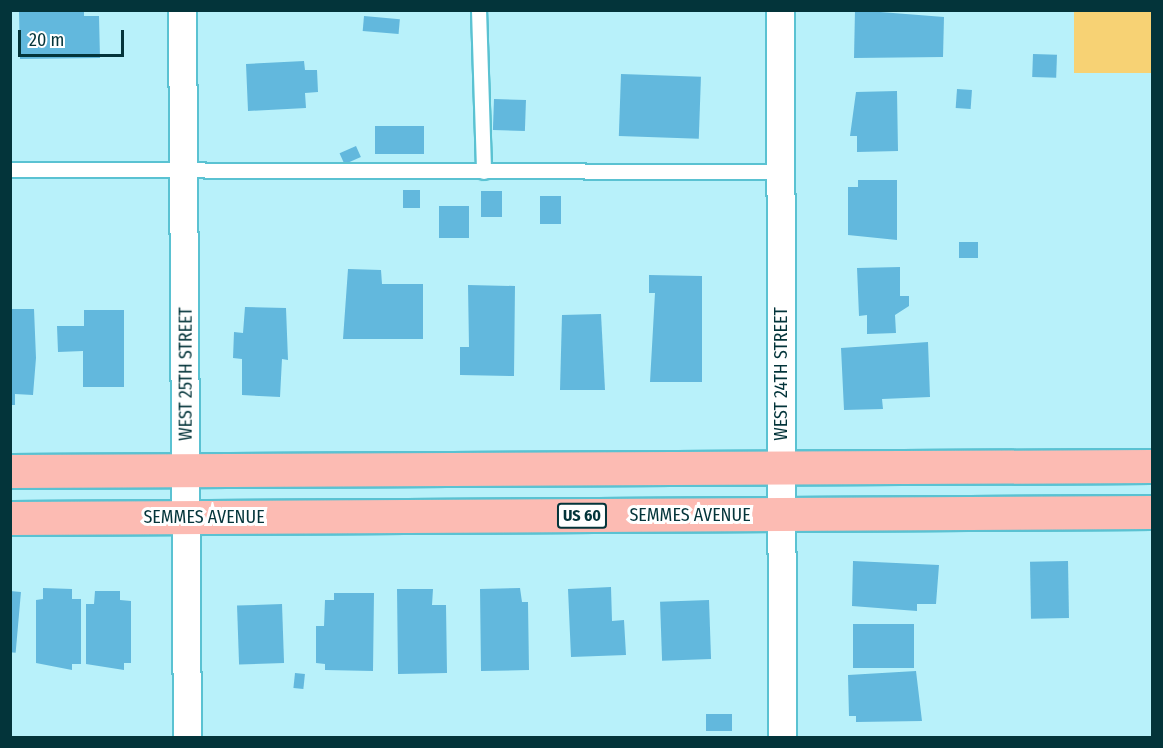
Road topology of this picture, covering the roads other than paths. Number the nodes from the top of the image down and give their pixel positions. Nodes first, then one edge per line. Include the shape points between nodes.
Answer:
1 (182, 10) edge
2 (479, 10) edge
3 (780, 10) edge
4 (10, 171) edge
5 (184, 171) junction
6 (484, 172) junction
7 (780, 172) junction
8 (1152, 466) edge
9 (781, 468) junction
10 (186, 470) junction
11 (10, 471) edge
12 (1152, 512) edge
13 (782, 514) junction
14 (185, 517) junction
15 (10, 518) edge
16 (187, 738) edge
17 (782, 738) edge

1 - 5 street, WEST 25TH STREET
2 - 6 lane
3 - 7 street, WEST 24TH STREET
4 - 5 lane
5 - 6 lane
5 - 10 street, WEST 25TH STREET
6 - 7 lane
7 - 9 street, WEST 24TH STREET
8 - 9 main road
9 - 10 main road
9 - 13 street, WEST 24TH STREET
10 - 11 main road
10 - 14 street, WEST 25TH STREET
12 - 13 main road, SEMMES AVENUE / US 60
13 - 14 main road, SEMMES AVENUE / US 60
13 - 17 street, WEST 24TH STREET
14 - 15 main road, SEMMES AVENUE / US 60
14 - 16 street, WEST 25TH STREET

